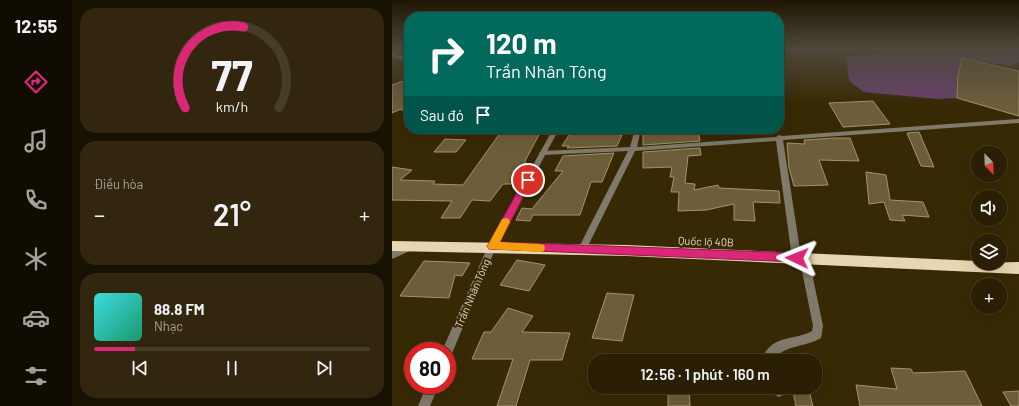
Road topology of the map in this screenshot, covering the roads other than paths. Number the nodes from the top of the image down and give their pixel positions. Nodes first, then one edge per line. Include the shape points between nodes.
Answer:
1 (1019, 121) edge
2 (553, 134) edge
3 (637, 134) edge
4 (779, 137) junction
5 (633, 149) junction
6 (542, 153) junction
7 (392, 246) edge
8 (411, 246) junction
9 (492, 246) junction
10 (582, 250) junction
11 (392, 255) edge
12 (800, 258) junction
13 (1019, 268) edge
14 (451, 342) edge
15 (771, 354) edge
16 (429, 394) edge
17 (424, 406) edge

1 - 4 street
2 - 6 street, Trần Nhân Tông
3 - 5 street
4 - 5 street
4 - 12 street
5 - 6 street
5 - 10 street
6 - 9 street, Trần Nhân Tông
7 - 8 highway, Quốc lộ 40B
8 - 9 highway, Quốc lộ 40B
8 - 11 street
9 - 10 highway, Quốc lộ 40B
9 - 14 street, Trần Nhân Tông
10 - 12 highway, Quốc lộ 40B
12 - 13 highway, Quốc lộ 40B
12 - 15 street via 818,326 817,334 780,345
16 - 17 street

